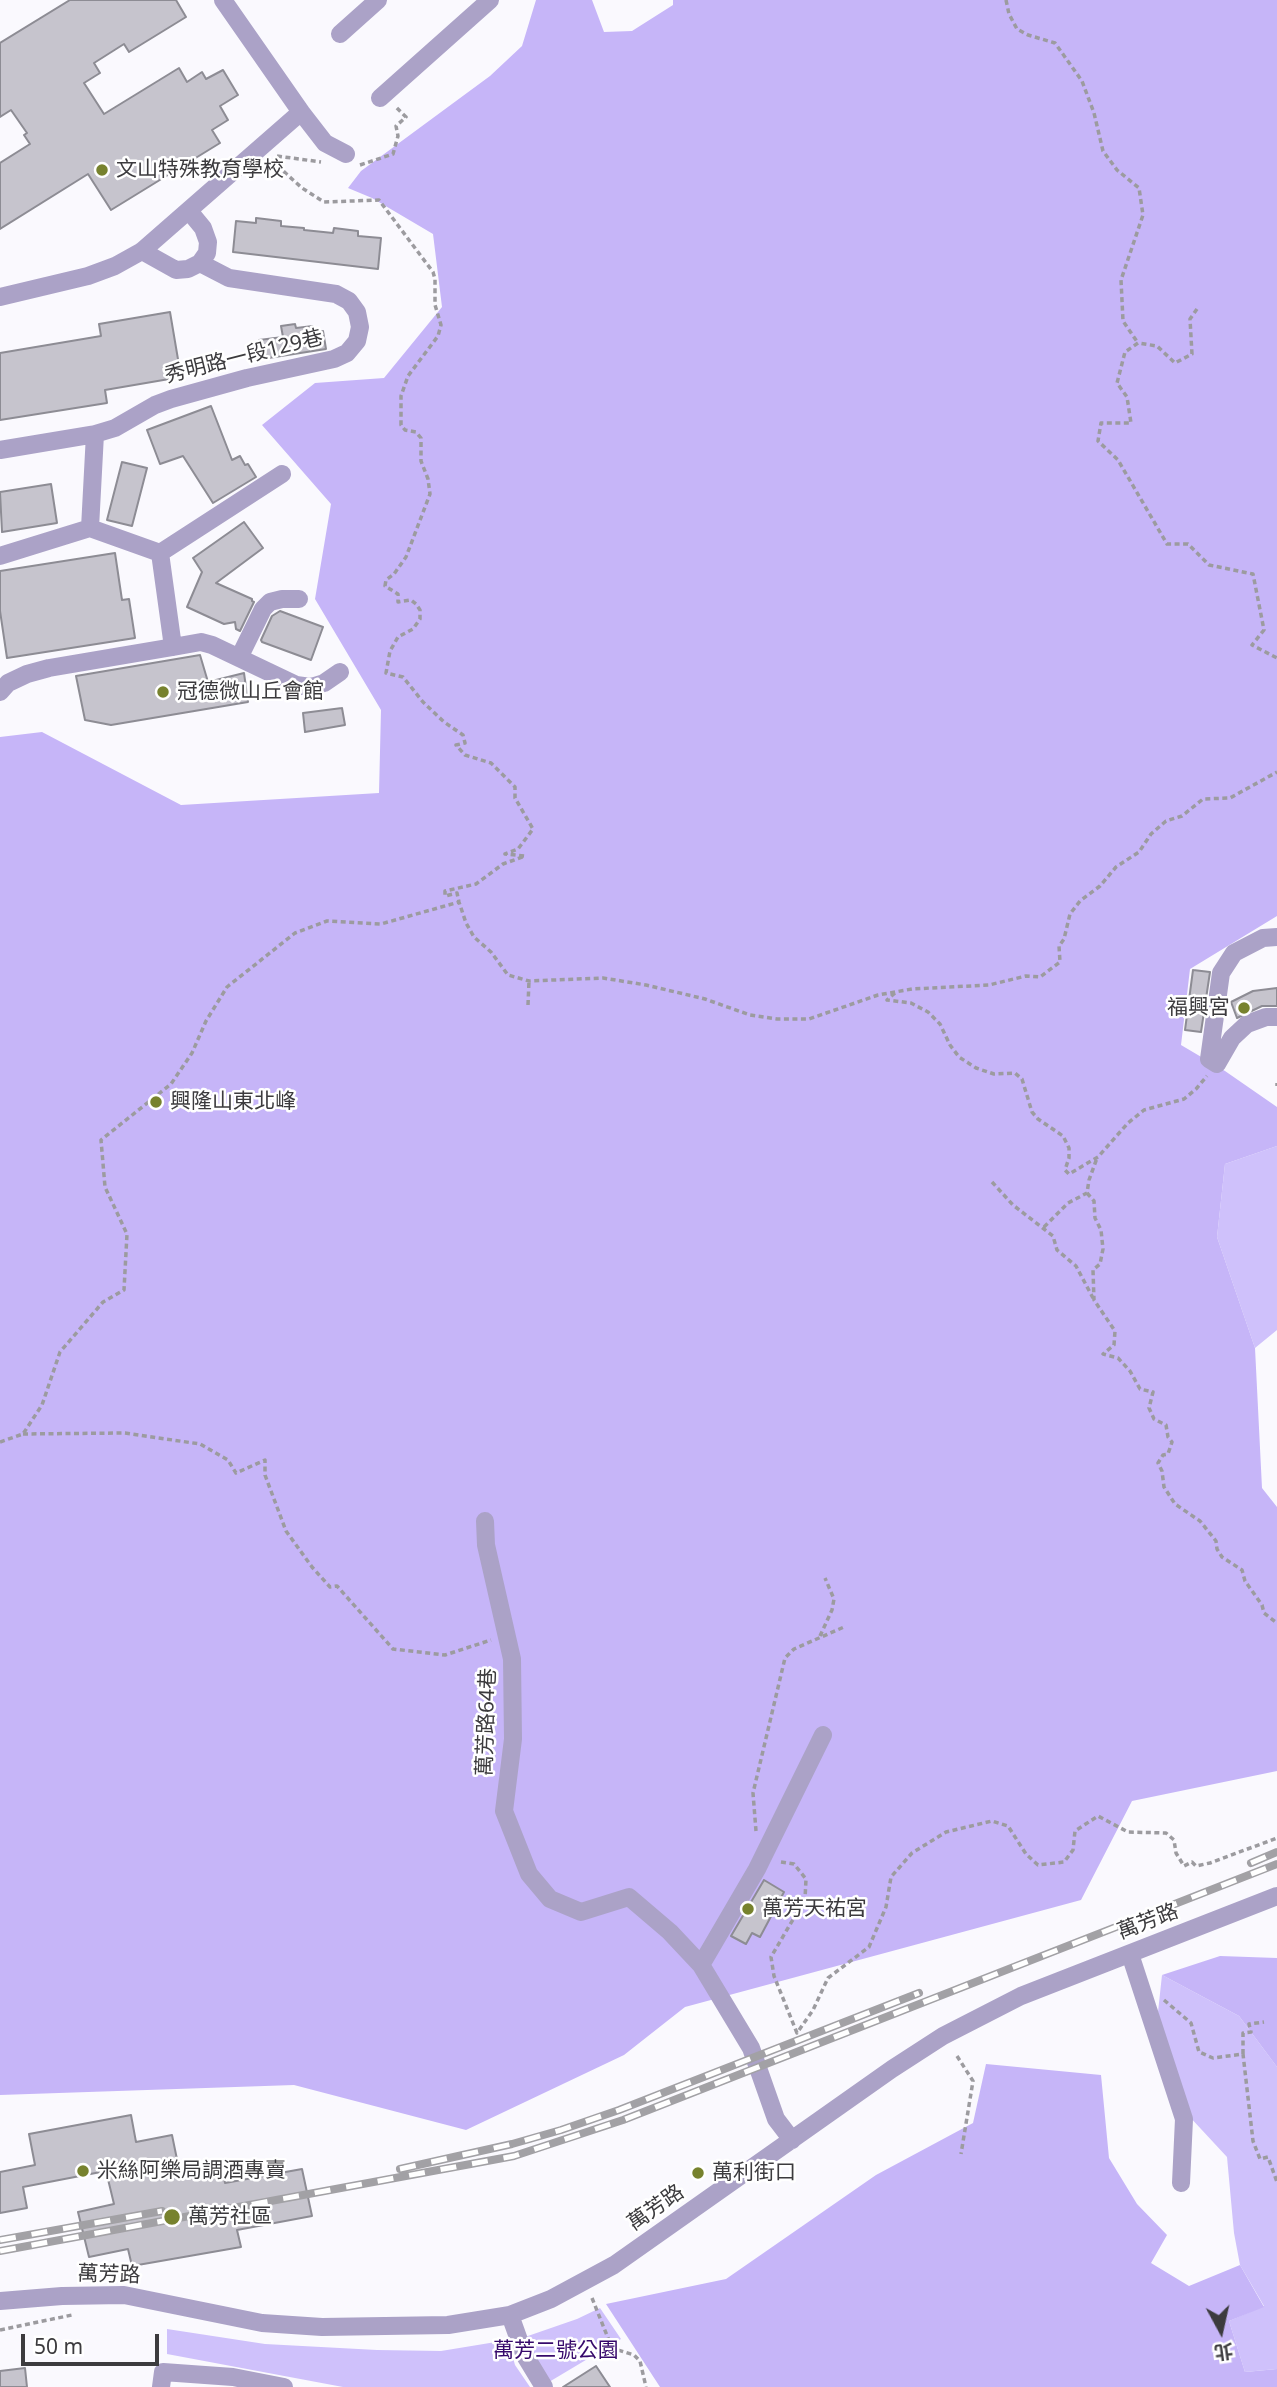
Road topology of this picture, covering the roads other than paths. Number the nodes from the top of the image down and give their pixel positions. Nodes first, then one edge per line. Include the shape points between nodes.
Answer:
1 (223, 0) edge
2 (378, 0) edge
3 (490, 0) edge
4 (340, 34) dead end
5 (380, 98) dead end
6 (301, 112) junction
7 (346, 154) dead end
8 (190, 211) junction
9 (142, 251) junction
10 (200, 263) junction
11 (0, 297) edge
12 (95, 434) junction
13 (0, 450) edge
14 (282, 474) dead end
15 (90, 528) junction
16 (160, 553) junction
17 (0, 556) edge
18 (299, 599) dead end
19 (173, 647) junction
20 (239, 658) junction
21 (340, 672) dead end
22 (0, 692) edge
23 (1277, 937) edge
24 (1277, 1017) edge
25 (485, 1521) dead end
26 (823, 1735) dead end
27 (1277, 1896) edge
28 (1130, 1954) junction
29 (701, 1965) junction
30 (792, 2140) junction
31 (1181, 2183) dead end
32 (0, 2301) edge
33 (510, 2315) junction
34 (161, 2387) edge
35 (284, 2387) edge
36 (544, 2387) edge

1 - 6 street
2 - 4 street
3 - 5 street
6 - 7 street via 325,143
6 - 8 street
8 - 9 street
8 - 10 street via 208,242
9 - 10 street via 176,270
9 - 11 street via 88,276
10 - 12 street, 秀明路一段129巷 via 229,278 336,294 357,312 357,341 334,359 171,399
12 - 13 street
12 - 15 street
14 - 16 street
15 - 16 street
15 - 17 street
16 - 19 street
18 - 20 street via 270,602
19 - 20 street via 201,642
19 - 22 street via 49,667 8,683
20 - 21 street via 296,685 311,687
23 - 24 street via 1263,937 1234,953 1221,973 1209,1059 1217,1064 1232,1038 1247,1024
25 - 29 street, 萬芳路64巷 via 486,1545 512,1659 513,1739 504,1811 529,1874 550,1899 580,1912 629,1897
26 - 29 street via 757,1870
27 - 28 street, 萬芳路
28 - 30 street, 萬芳路 via 1021,1996 943,2036
28 - 31 street via 1184,2119
29 - 30 street, 萬芳路64巷 via 751,2048 776,2119
30 - 33 street, 萬芳路 via 585,2283
32 - 33 street, 萬芳路 via 124,2295 262,2323 322,2327 448,2325
33 - 36 street via 524,2354
34 - 35 street via 163,2372 233,2377

